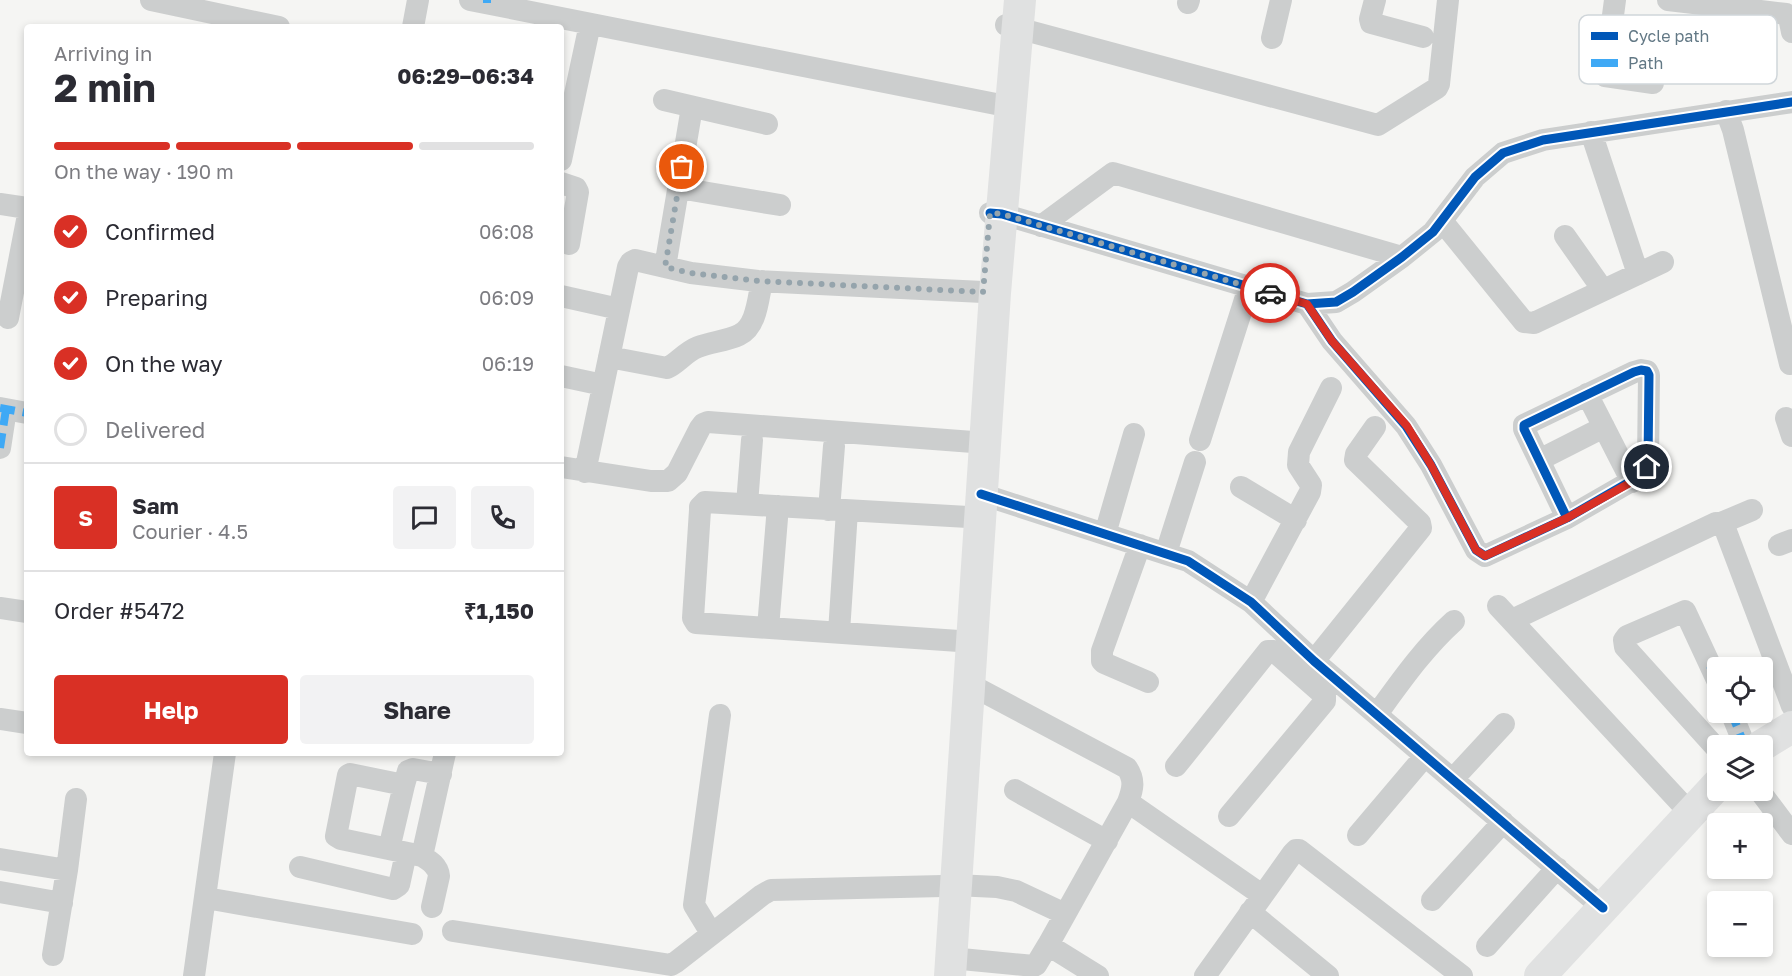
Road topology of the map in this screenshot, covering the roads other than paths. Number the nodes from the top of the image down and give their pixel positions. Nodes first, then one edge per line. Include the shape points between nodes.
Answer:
1 (151, 0) edge
2 (418, 0) edge
3 (1281, 0) edge
4 (1375, 0) edge
5 (1448, 0) edge
6 (1615, 0) edge
7 (1668, 0) edge
8 (481, 1) edge
9 (1718, 3) edge
10 (523, 5) edge
11 (1758, 6) edge
12 (1013, 13) edge
13 (1613, 15) edge
14 (265, 24) edge
15 (414, 24) edge
16 (590, 24) junction
17 (1792, 32) edge
18 (1423, 37) dead end
19 (1272, 38) dead end
20 (664, 100) dead end
21 (1792, 102) edge
22 (692, 106) junction
23 (1005, 106) junction
24 (1726, 111) junction
25 (565, 122) edge
26 (767, 124) dead end
27 (1591, 132) junction
28 (564, 184) edge
29 (679, 188) junction
30 (0, 204) edge
31 (780, 205) dead end
32 (24, 208) edge
33 (996, 214) junction
34 (1442, 221) junction
35 (1041, 226) junction
36 (1565, 236) dead end
37 (24, 240) edge
38 (568, 244) dead end
39 (1402, 257) junction
40 (1663, 262) dead end
41 (665, 267) junction
42 (1638, 274) junction
43 (762, 281) junction
44 (1249, 287) junction
45 (1603, 290) junction
46 (983, 292) junction
47 (564, 297) edge
48 (1307, 304) junction
49 (619, 309) junction
50 (12, 321) edge
51 (609, 357) junction
52 (1790, 364) dead end
53 (564, 377) edge
54 (603, 385) junction
55 (1331, 388) dead end
56 (1587, 394) junction
57 (11, 410) edge
58 (1375, 427) dead end
59 (1604, 427) junction
60 (1134, 434) dead end
61 (752, 440) dead end
62 (1200, 440) dead end
63 (973, 442) junction
64 (834, 446) dead end
65 (0, 448) edge
66 (1539, 460) junction
67 (1195, 462) dead end
68 (564, 468) edge
69 (585, 472) junction
70 (1632, 482) junction
71 (1241, 487) dead end
72 (747, 504) junction
73 (778, 506) junction
74 (975, 506) junction
75 (838, 510) junction
76 (1752, 510) dead end
77 (1567, 518) junction
78 (1296, 520) junction
79 (1721, 523) junction
80 (1105, 534) junction
81 (1140, 545) junction
82 (1166, 554) junction
83 (1251, 602) junction
84 (0, 608) edge
85 (24, 612) edge
86 (1454, 621) dead end
87 (768, 628) junction
88 (838, 632) junction
89 (959, 641) junction
90 (1289, 651) junction
91 (1707, 658) edge
92 (1314, 661) junction
93 (1148, 682) dead end
94 (969, 684) junction
95 (1377, 714) junction
96 (720, 715) dead end
97 (0, 719) edge
98 (24, 723) edge
99 (1504, 724) dead end
100 (1784, 732) edge
101 (1707, 738) edge
102 (225, 756) edge
103 (1425, 756) junction
104 (443, 764) edge
105 (1176, 766) dead end
106 (1453, 779) junction
107 (404, 786) junction
108 (1015, 790) dead end
109 (1707, 795) edge
110 (76, 799) dead end
111 (1767, 801) edge
112 (1128, 802) junction
113 (1690, 813) junction
114 (1229, 816) dead end
115 (1503, 822) junction
116 (1792, 834) edge
117 (1358, 835) dead end
118 (1107, 841) junction
119 (406, 853) junction
120 (0, 859) edge
121 (300, 867) dead end
122 (1557, 868) junction
123 (67, 870) junction
124 (949, 886) junction
125 (0, 892) edge
126 (206, 898) junction
127 (1432, 900) dead end
128 (62, 903) junction
129 (1256, 904) junction
130 (432, 907) dead end
131 (1603, 908) junction
132 (1065, 914) junction
133 (453, 931) dead end
134 (711, 933) junction
135 (412, 934) dead end
136 (1048, 945) junction
137 (1487, 946) dead end
138 (53, 955) dead end
139 (946, 970) edge
140 (1035, 970) edge
141 (1216, 972) edge
142 (1316, 972) edge
143 (194, 976) edge
144 (1098, 976) edge
145 (1462, 976) edge
146 (1540, 976) edge

1 - 14 street
2 - 15 street
3 - 19 street
4 - 18 street via 1371,23
5 - 12 street via 1437,88 1378,125
6 - 13 street
7 - 9 street
8 - 10 street
9 - 11 street
10 - 16 street
11 - 17 street via 1788,15
12 - 23 main road
16 - 23 street
16 - 25 street
20 - 22 street
21 - 24 street
22 - 26 street
22 - 29 street
23 - 33 main road
24 - 27 street
24 - 52 street
27 - 34 street via 1543,140 1503,153 1475,177
27 - 42 street
28 - 38 street via 578,192
29 - 31 street
29 - 41 street
30 - 32 street
33 - 35 street
33 - 46 main road
33 - 74 main road
34 - 39 street
34 - 45 street via 1524,322 1534,323
35 - 39 street via 1113,173
35 - 44 street
36 - 45 street
37 - 50 street
39 - 48 street via 1336,302
40 - 42 street
41 - 43 street
41 - 49 street via 631,262
42 - 45 street
43 - 46 street
43 - 51 street via 754,316 740,335 688,351 667,368
44 - 48 street
44 - 62 street
46 - 63 main road
47 - 49 street
48 - 77 street via 1332,341 1407,426 1479,553 1485,556
49 - 51 street
51 - 54 street
53 - 54 street
54 - 69 street
55 - 78 street via 1299,452 1298,465 1311,485
56 - 59 street
56 - 66 street via 1524,425
56 - 70 street via 1634,372 1647,371 1648,461
57 - 65 street
58 - 92 street via 1356,454 1356,463 1421,528
59 - 66 street
59 - 70 street
60 - 80 street
61 - 72 street
63 - 69 street via 708,422 700,428 678,473 668,481
63 - 74 main road
64 - 75 street
66 - 77 street
67 - 82 street
68 - 69 street
70 - 77 street
71 - 78 street
72 - 73 street
72 - 87 street via 705,502 700,507 693,618 696,623
73 - 75 street
73 - 87 street
74 - 75 street
74 - 80 street
74 - 89 main road
74 - 94 main road
75 - 88 street
76 - 79 street
78 - 83 street
79 - 100 street
79 - 113 street via 1505,613
80 - 81 street
81 - 82 street
81 - 93 street via 1101,656 1104,663
82 - 83 street via 1203,569
83 - 90 street
84 - 85 street
86 - 95 street via 1420,656
87 - 88 street
88 - 89 street
89 - 124 main road
90 - 92 street
90 - 105 street via 1268,651
90 - 114 street via 1326,699
91 - 101 street via 1685,611 1624,640 1626,647
92 - 95 street
94 - 112 street via 1127,768 1133,780
94 - 124 main road
95 - 103 street
96 - 134 street via 694,905
97 - 98 street
99 - 106 street
102 - 126 street
103 - 106 street
103 - 117 street
104 - 107 street via 408,771
104 - 119 street
106 - 115 street
107 - 119 street
107 - 119 street via 348,775 336,836
108 - 118 street
109 - 113 main road
110 - 123 street
111 - 116 street
112 - 118 street
112 - 129 street
113 - 131 main road
115 - 122 street
115 - 127 street
118 - 132 street
119 - 121 street via 399,885 393,888
119 - 130 street via 432,862 438,872
120 - 123 street
122 - 131 street
122 - 137 street
123 - 128 street
124 - 132 street via 1016,891
124 - 134 street via 771,890
124 - 139 main road
125 - 128 street
126 - 135 street
126 - 143 street
128 - 138 street
129 - 141 street
129 - 142 street
129 - 145 street via 1299,850
131 - 146 main road
132 - 136 street
133 - 134 street via 671,965
136 - 140 street
136 - 144 street
139 - 140 street via 1031,966

